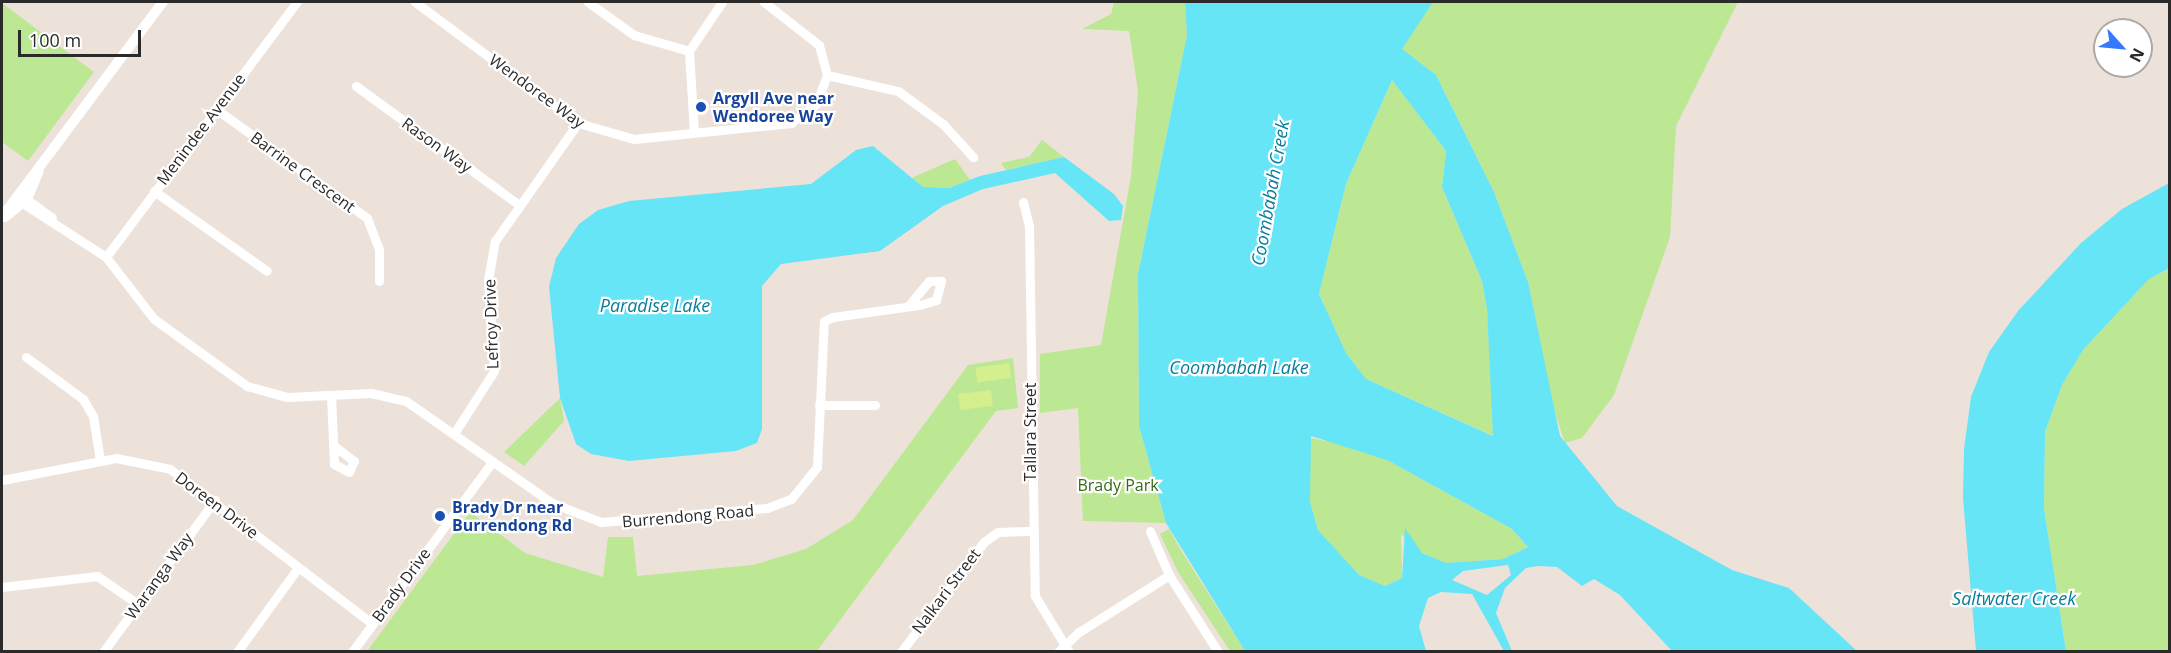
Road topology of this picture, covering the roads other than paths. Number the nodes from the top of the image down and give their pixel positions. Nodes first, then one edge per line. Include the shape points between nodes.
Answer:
1 (163, 2) edge
2 (297, 2) edge
3 (415, 2) edge
4 (588, 2) edge
5 (722, 2) edge
6 (764, 2) edge
7 (688, 51) junction
8 (827, 75) junction
9 (356, 86) dead end
10 (216, 109) junction
11 (578, 123) junction
12 (694, 133) junction
13 (973, 157) dead end
14 (154, 192) junction
15 (24, 197) junction
16 (1023, 202) dead end
17 (518, 204) junction
18 (2, 219) edge
19 (106, 257) junction
20 (267, 271) dead end
21 (379, 282) dead end
22 (908, 306) dead end
23 (26, 357) dead end
24 (331, 395) junction
25 (819, 405) junction
26 (875, 405) dead end
27 (455, 432) junction
28 (334, 446) dead end
29 (100, 460) junction
30 (493, 461) junction
31 (2, 480) edge
32 (216, 500) junction
33 (1031, 531) junction
34 (1150, 531) dead end
35 (297, 569) junction
36 (1169, 575) junction
37 (2, 587) edge
38 (138, 604) junction
39 (373, 624) junction
40 (1064, 649) edge
41 (104, 651) edge
42 (237, 651) edge
43 (352, 651) edge
44 (901, 651) edge
45 (1218, 651) edge

1 - 15 street via 42,165
2 - 10 street, Menindee Avenue
3 - 11 street, Wendoree Way
4 - 7 street via 634,35
5 - 7 street
6 - 8 street via 819,45
7 - 12 street
8 - 12 street, Wendoree Way via 816,104 791,123
8 - 13 street via 898,91 943,124
9 - 17 street, Rason Way
10 - 14 street, Menindee Avenue
10 - 21 street, Barrine Crescent via 367,218 379,250
11 - 12 street, Wendoree Way via 624,139
11 - 17 street, Lefroy Drive
14 - 19 street, Menindee Avenue
14 - 20 street
15 - 18 street
15 - 19 street, Burrendong Road
16 - 33 street, Tallara Street via 1029,226
17 - 27 street, Lefroy Drive via 495,241 489,269 493,378
19 - 24 street, Burrendong Road via 154,319 239,381 278,396
22 - 25 street, Burrendong Road via 824,321
23 - 29 street via 83,399 93,416
24 - 27 street, Burrendong Road via 394,397
24 - 28 street
25 - 26 street
25 - 30 street, Burrendong Road via 817,467 801,491 767,508 601,522 552,503
27 - 30 street, Burrendong Road
29 - 31 street, Doreen Drive
29 - 32 street, Doreen Drive via 146,462 170,469
30 - 39 street, Brady Drive
32 - 35 street, Doreen Drive
32 - 38 street, Waranga Way
33 - 40 street, Tallara Street via 1038,607
33 - 44 street, Nalkari Street via 998,532 984,542
34 - 36 street
35 - 39 street, Doreen Drive
35 - 42 street
36 - 40 street
36 - 45 street
37 - 38 street via 97,576
38 - 41 street, Waranga Way
39 - 43 street, Brady Drive

